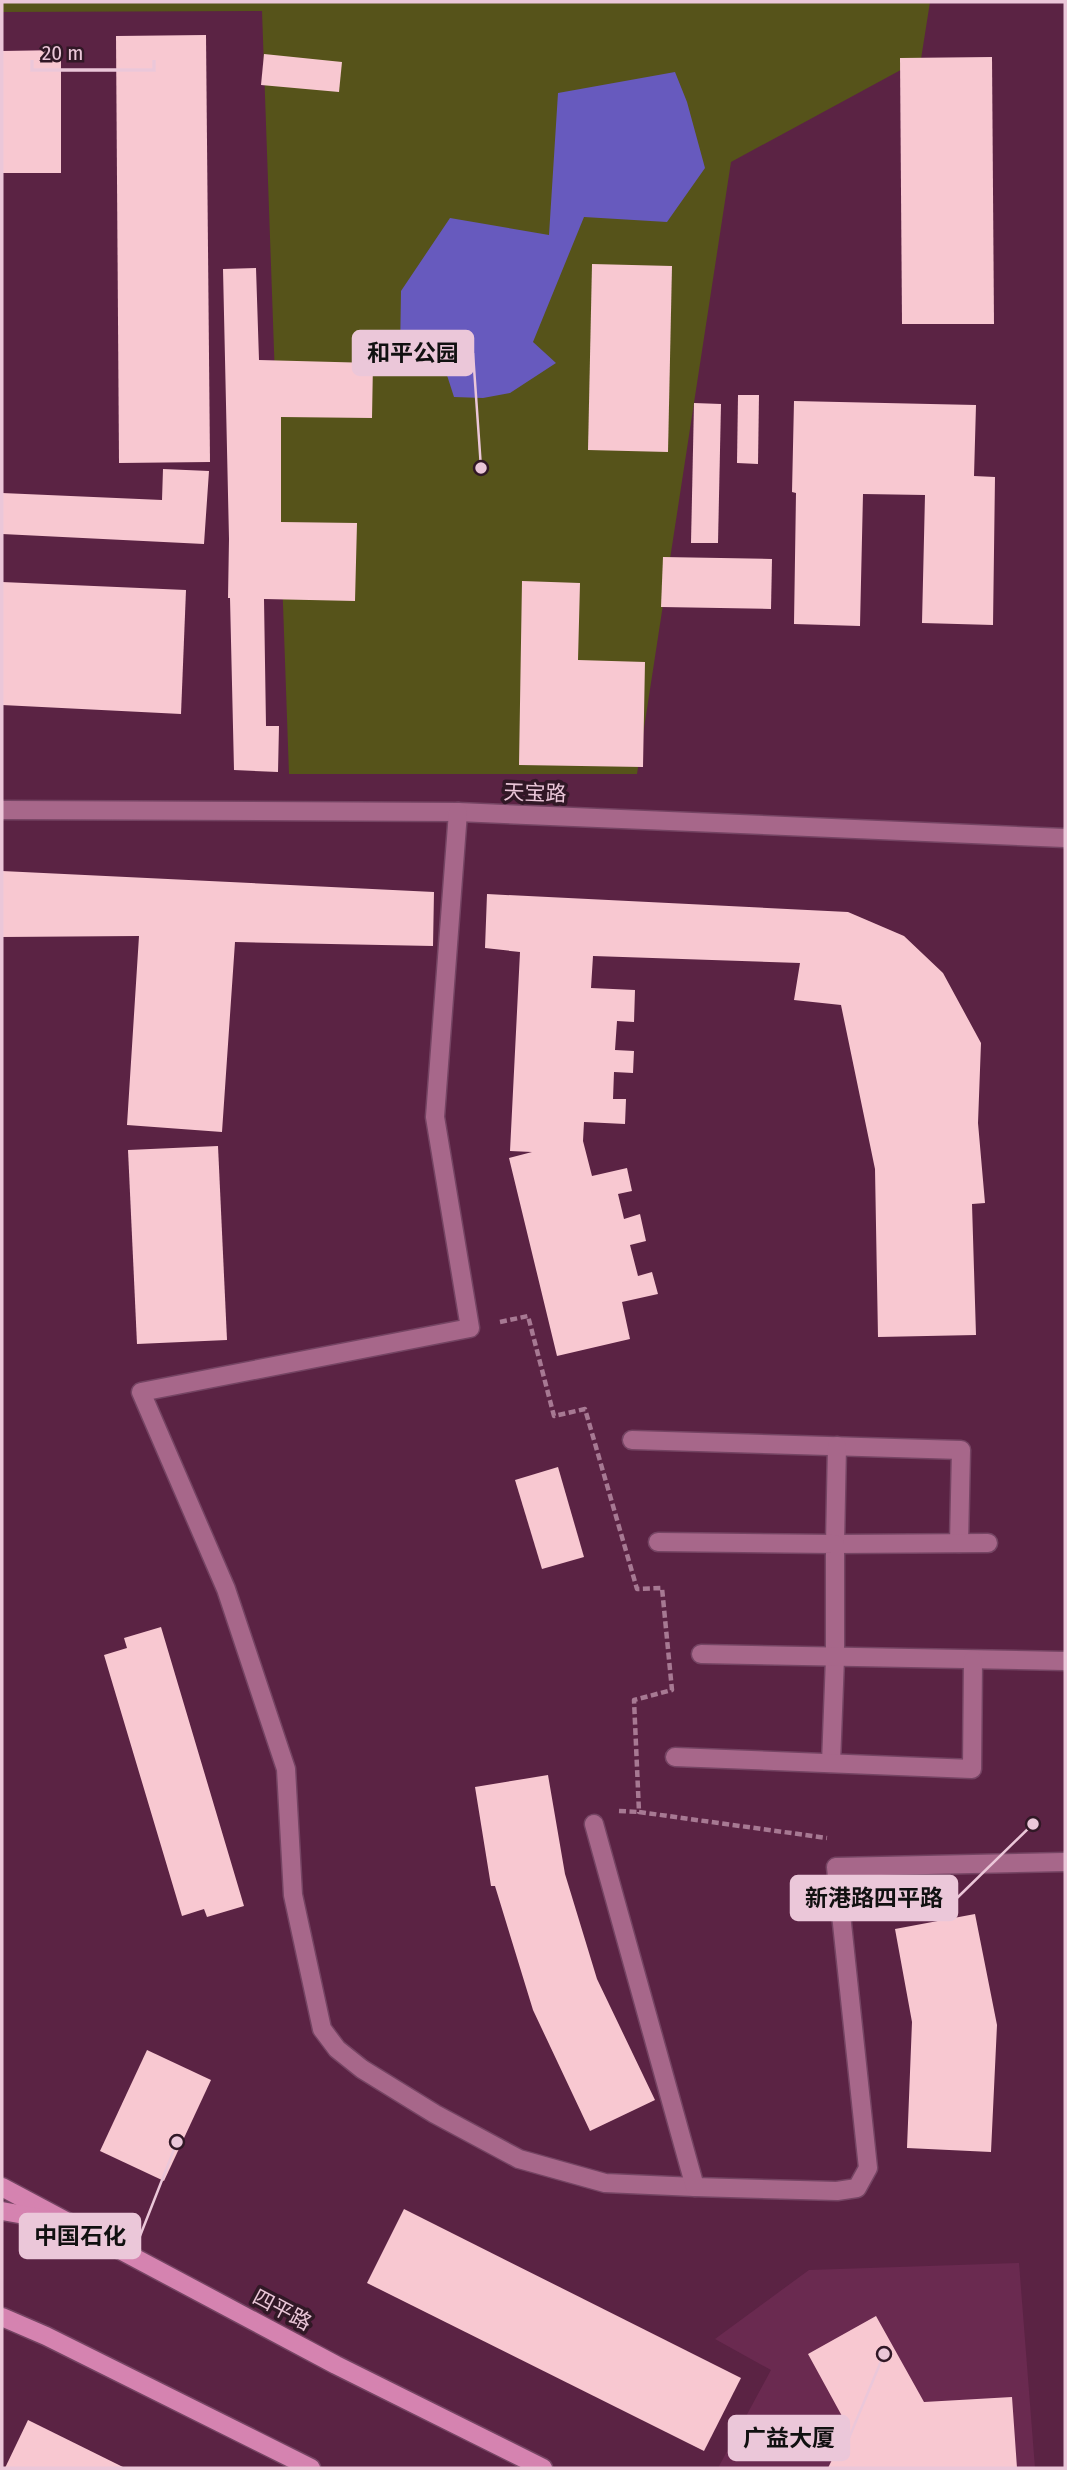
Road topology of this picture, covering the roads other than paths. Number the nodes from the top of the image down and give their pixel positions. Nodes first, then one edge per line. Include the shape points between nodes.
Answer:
1 (2, 810) edge
2 (458, 812) junction
3 (1065, 838) edge
4 (632, 1440) dead end
5 (837, 1446) junction
6 (658, 1542) dead end
7 (959, 1543) junction
8 (988, 1543) dead end
9 (835, 1544) junction
10 (701, 1654) dead end
11 (835, 1658) junction
12 (973, 1660) junction
13 (1065, 1661) edge
14 (675, 1757) dead end
15 (831, 1763) junction
16 (594, 1824) dead end
17 (1065, 1861) edge
18 (2, 2187) edge
19 (695, 2188) junction
20 (2, 2211) edge
21 (69, 2223) junction
22 (2, 2307) edge
23 (2, 2316) edge
24 (46, 2336) junction
25 (311, 2468) edge
26 (543, 2468) edge

1 - 2 street, 天宝路
2 - 3 street, 天宝路
2 - 19 street via 435,1117 470,1328 141,1392 226,1590 286,1769 293,1895 323,2029 337,2049 362,2070 519,2159 605,2183
4 - 5 street
5 - 7 street via 961,1450
5 - 9 street
6 - 9 street
7 - 8 street
7 - 9 street
9 - 11 street
10 - 11 street
11 - 12 street
11 - 15 street
12 - 13 street
12 - 15 street via 972,1769
14 - 15 street
16 - 19 street
17 - 19 street via 836,1867 868,2168 857,2188
18 - 21 main road, 四平路
20 - 21 main road
21 - 26 main road, 四平路 via 336,2365
22 - 24 main road
23 - 24 main road
24 - 25 main road

